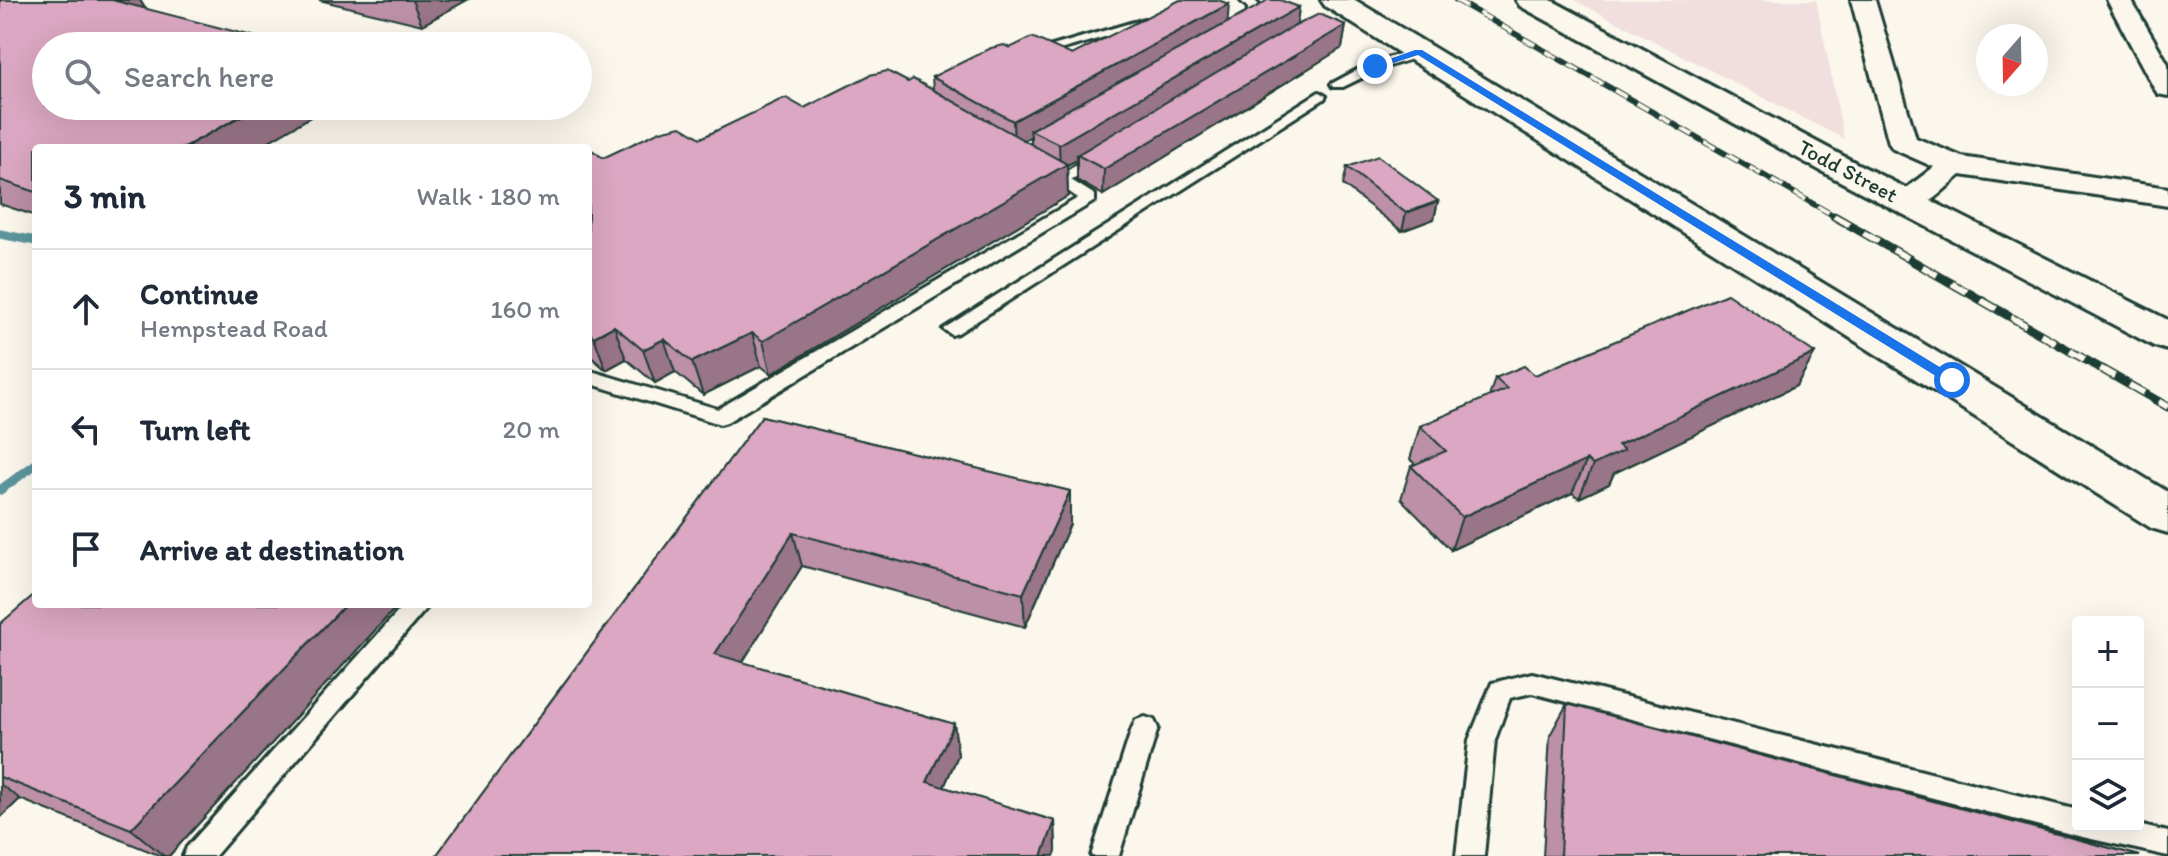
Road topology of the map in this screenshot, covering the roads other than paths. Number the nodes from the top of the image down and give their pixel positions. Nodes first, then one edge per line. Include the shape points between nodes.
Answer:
1 (1247, 0) edge
2 (1530, 0) edge
3 (1863, 0) edge
4 (2119, 0) edge
5 (1345, 10) edge
6 (1170, 17) edge
7 (1227, 37) edge
8 (1419, 52) junction
9 (1020, 58) edge
10 (1338, 84) dead end
11 (2168, 88) edge
12 (1319, 96) dead end
13 (1112, 149) edge
14 (1955, 165) junction
15 (2168, 197) edge
16 (1907, 203) junction
17 (952, 329) dead end
18 (2168, 337) edge
19 (592, 377) edge
20 (2168, 515) edge
21 (415, 608) edge
22 (1145, 728) dead end
23 (2072, 821) edge
24 (2115, 832) edge
25 (2168, 845) edge
26 (197, 856) edge
27 (1105, 856) edge
28 (1470, 856) edge

1 - 7 lane via 1255,7 1253,22
2 - 16 main road, Todd Street
3 - 14 street via 1903,143
4 - 11 street
5 - 8 main road
6 - 9 lane
8 - 10 lane
8 - 20 main road
12 - 17 lane
13 - 19 lane via 1054,177 1089,198 720,417
14 - 15 street
14 - 16 street
16 - 18 main road, Todd Street
21 - 26 lane
22 - 27 lane
23 - 28 lane via 1532,683 1501,690 1482,740
24 - 25 lane

